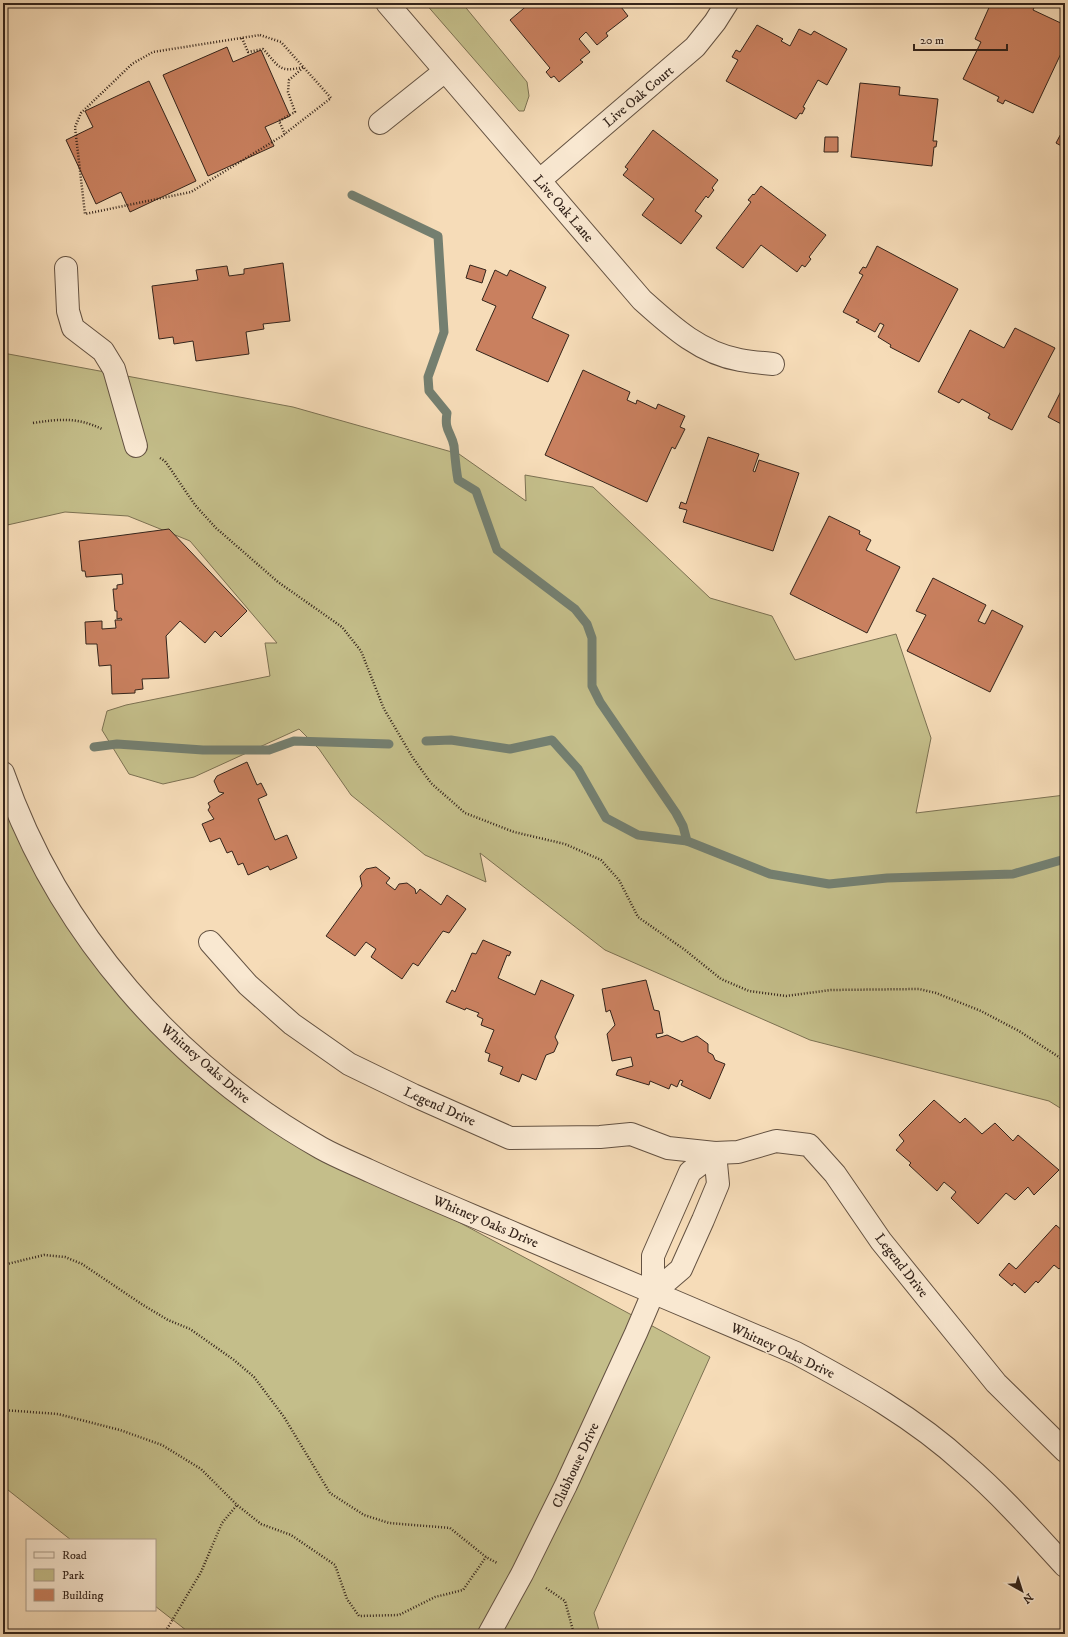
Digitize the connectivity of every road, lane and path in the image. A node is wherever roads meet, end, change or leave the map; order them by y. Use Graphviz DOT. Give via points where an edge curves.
graph roads {
  1 [pos="386,3"];
  2 [pos="727,3"];
  3 [pos="242,38"];
  4 [pos="304,68"];
  5 [pos="445,71"];
  6 [pos="380,123"];
  7 [pos="285,134"];
  8 [pos="540,180"];
  9 [pos="66,268"];
  10 [pos="773,364"];
  11 [pos="33,423"];
  12 [pos="136,446"];
  13 [pos="3,774"];
  14 [pos="210,942"];
  15 [pos="1065,1061"];
  16 [pos="715,1154"];
  17 [pos="674,1207"];
  18 [pos="703,1220"];
  19 [pos="3,1265"];
  20 [pos="653,1293"];
  21 [pos="3,1410"];
  22 [pos="1065,1451"];
  23 [pos="237,1505"];
  24 [pos="486,1557"];
  25 [pos="1065,1566"];
  26 [pos="522,1574"];
  27 [pos="164,1634"];
  28 [pos="489,1634"];
  29 [pos="574,1634"];
  1 -- 5 [label="street, Live Oak Lane"];
  2 -- 8 [label="street, Live Oak Court" via="695,47"];
  3 -- 4 [label="path" via="260,35 281,42"];
  3 -- 4 [label="path" via="248,52 263,49 279,67 288,71"];
  3 -- 7 [label="path" via="153,52 132,64 81,113 75,127 85,214 191,192"];
  4 -- 7 [label="path" via="289,80 288,92 294,112 280,121"];
  4 -- 7 [label="path" via="331,98"];
  5 -- 6 [label="street"];
  5 -- 8 [label="street, Live Oak Lane"];
  8 -- 10 [label="street, Live Oak Lane" via="642,300 674,330 707,350 739,360"];
  9 -- 12 [label="street" via="68,311 73,328 103,351 114,369"];
  11 -- 12 [label="path" via="57,419 86,421"];
  12 -- 15 [label="path" via="165,461 195,505 222,533 278,582 342,627 361,650 384,709 413,758 431,782 465,813 514,832 565,844 601,860 619,880 638,917 721,979 749,990 786,996 830,990 919,989 936,993 981,1011 1020,1031"];
  13 -- 20 [label="street, Whitney Oaks Drive" via="29,836 62,897 95,949 176,1041 227,1085 275,1120 323,1149"];
  14 -- 16 [label="street, Legend Drive" via="264,1000 292,1024 349,1064 510,1138 631,1134 668,1148"];
  16 -- 17 [label="street" via="690,1172"];
  16 -- 18 [label="street" via="718,1184"];
  16 -- 22 [label="street, Legend Drive" via="738,1152 776,1141 809,1145 835,1174 881,1241 996,1383"];
  17 -- 18 [label="street"];
  17 -- 20 [label="street" via="652,1256"];
  18 -- 20 [label="street" via="681,1269"];
  19 -- 24 [label="path" via="44,1255 65,1257 82,1264 143,1306 190,1329 254,1377 284,1417 330,1493 364,1515 389,1522 450,1528"];
  20 -- 25 [label="street, Whitney Oaks Drive" via="796,1353 855,1385 913,1422 965,1463 1021,1517"];
  20 -- 26 [label="street, Clubhouse Drive"];
  21 -- 23 [label="path" via="58,1414 120,1430 162,1445 201,1469"];
  23 -- 24 [label="path" via="261,1524 291,1535 335,1565 346,1600 360,1616 399,1615 435,1597 463,1590"];
  23 -- 27 [label="path" via="222,1523 201,1572"];
  24 -- 26 [label="path"];
  26 -- 28 [label="street, Clubhouse Drive"];
  26 -- 29 [label="path" via="566,1601"];
}
